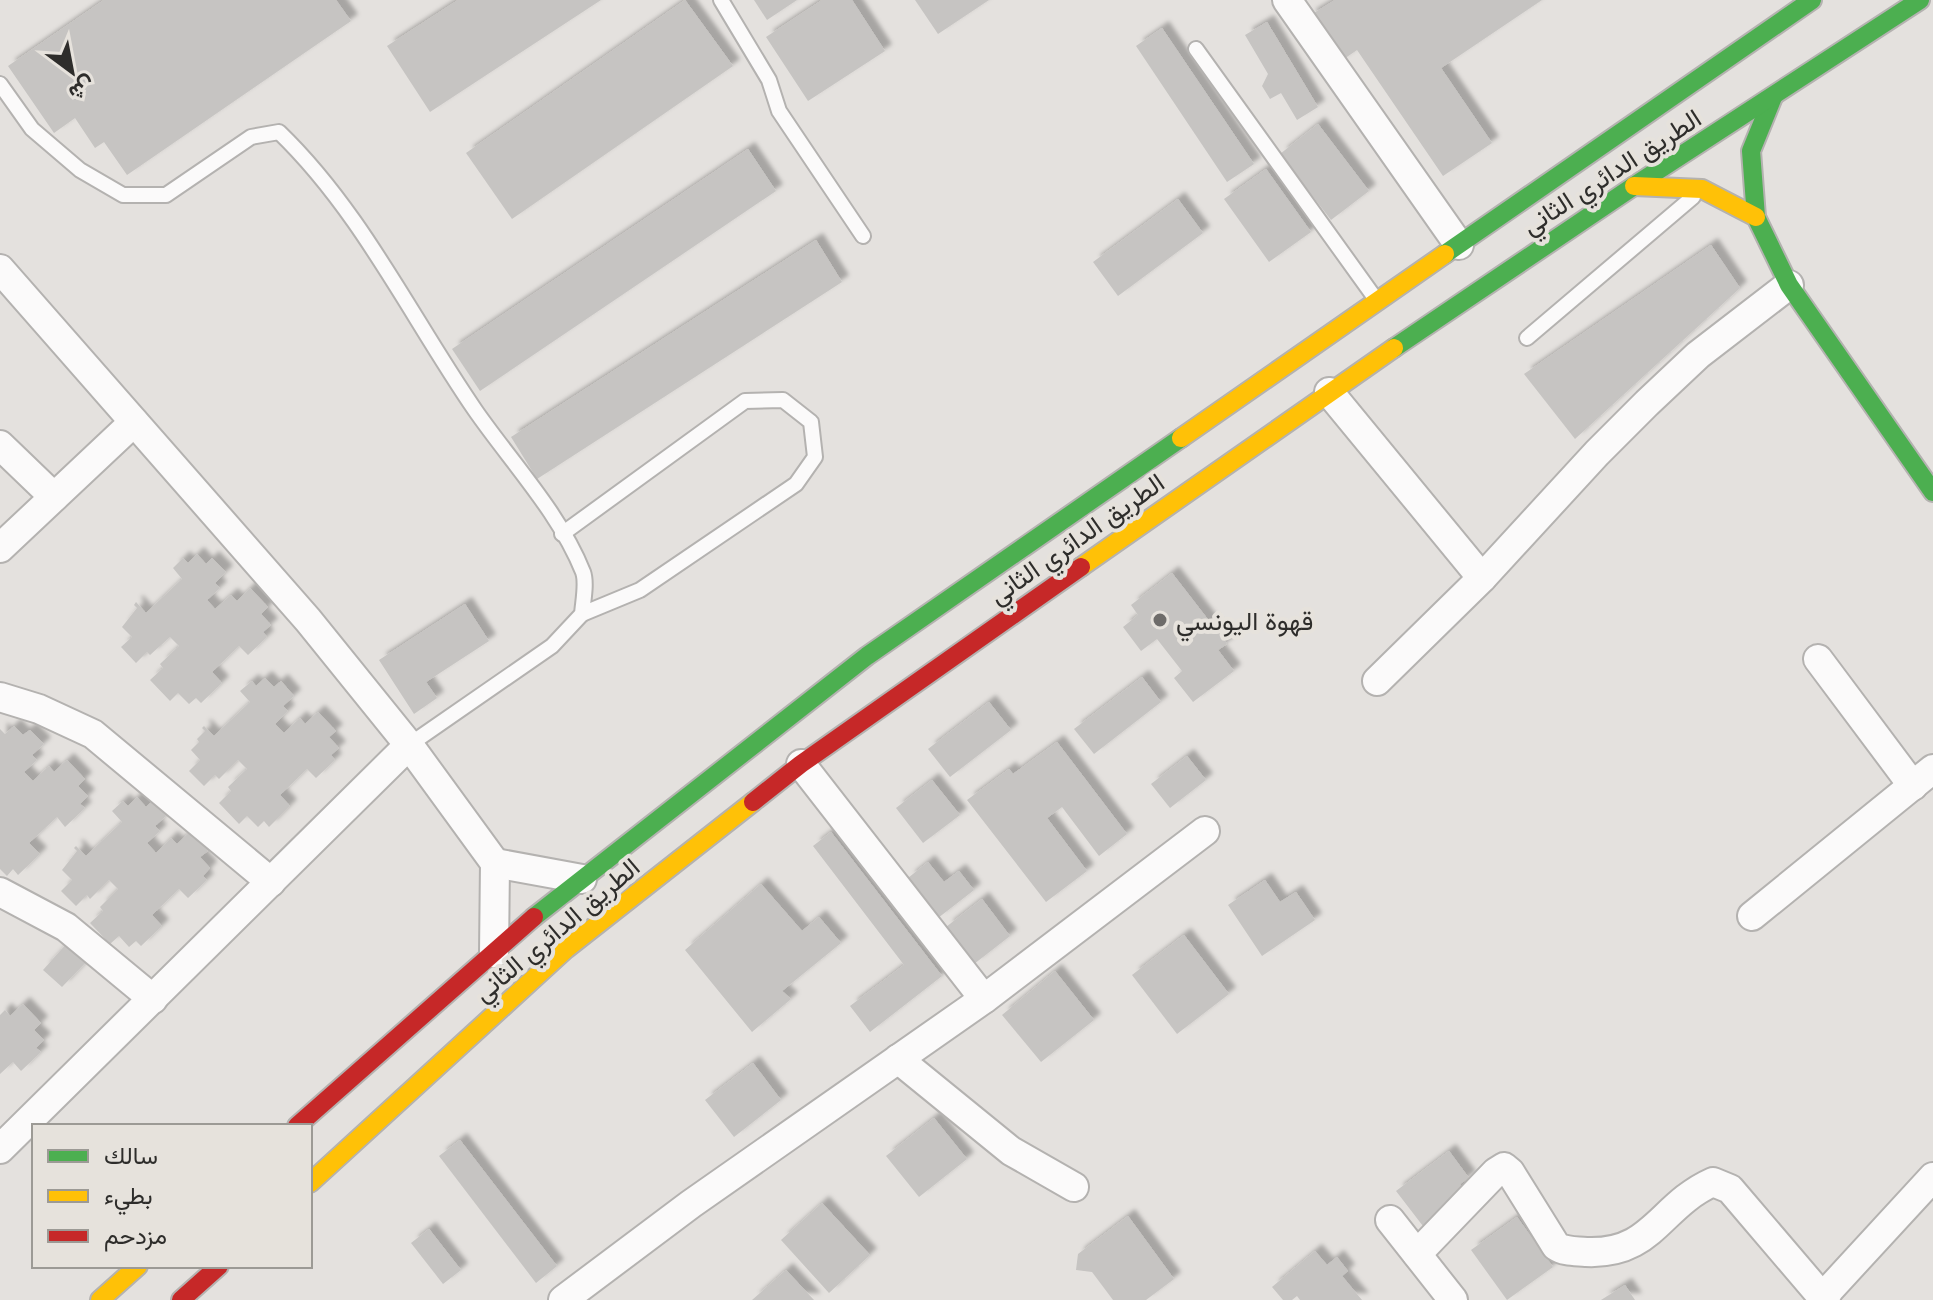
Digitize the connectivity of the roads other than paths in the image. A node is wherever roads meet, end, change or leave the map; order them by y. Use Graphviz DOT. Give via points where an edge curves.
graph roads {
  1 [pos="721,0"];
  2 [pos="1287,0"];
  3 [pos="1812,0"];
  4 [pos="1920,0"];
  5 [pos="1196,49"];
  6 [pos="0,84"];
  7 [pos="1773,97"];
  8 [pos="1634,186"];
  9 [pos="1702,189"];
  10 [pos="1756,217"];
  11 [pos="863,236"];
  12 [pos="1459,245"];
  13 [pos="0,269"];
  14 [pos="1789,285"];
  15 [pos="1377,302"];
  16 [pos="1527,338"];
  17 [pos="1329,392"];
  18 [pos="134,422"];
  19 [pos="0,445"];
  20 [pos="1933,492"];
  21 [pos="54,497"];
  22 [pos="562,534"];
  23 [pos="0,548"];
  24 [pos="1482,578"];
  25 [pos="582,614"];
  26 [pos="1818,659"];
  27 [pos="1377,681"];
  28 [pos="0,697"];
  29 [pos="409,745"];
  30 [pos="801,764"];
  31 [pos="1923,778"];
  32 [pos="1205,831"];
  33 [pos="495,863"];
  34 [pos="582,879"];
  35 [pos="271,882"];
  36 [pos="0,892"];
  37 [pos="1752,916"];
  38 [pos="494,953"];
  39 [pos="153,999"];
  40 [pos="984,999"];
  41 [pos="898,1059"];
  42 [pos="299,1124"];
  43 [pos="0,1149"];
  44 [pos="1933,1177"];
  45 [pos="312,1181"];
  46 [pos="1074,1187"];
  47 [pos="1390,1220"];
  48 [pos="1417,1254"];
  49 [pos="136,1268"];
  50 [pos="217,1268"];
  51 [pos="1823,1299"];
  52 [pos="100,1300"];
  53 [pos="181,1300"];
  54 [pos="563,1300"];
  55 [pos="1453,1300"];
  1 -- 11 [label="lane" via="769,80 779,111"];
  2 -- 12 [label="street"];
  3 -- 12 [label="main road, الطريق الدائري الثاني"];
  4 -- 7 [label="main road, الطريق الدائري الثاني"];
  5 -- 15 [label="lane"];
  6 -- 22 [label="lane" via="32,129 80,170 123,195 166,195 251,137 279,132 353,221"];
  7 -- 8 [label="main road, الطريق الدائري الثاني"];
  7 -- 10 [label="main road" via="1751,151"];
  8 -- 9 [label="main road"];
  8 -- 17 [label="main road, الطريق الدائري الثاني"];
  9 -- 10 [label="main road"];
  9 -- 16 [label="lane"];
  10 -- 14 [label="main road"];
  12 -- 15 [label="main road, الطريق الدائري الثاني"];
  13 -- 18 [label="street"];
  14 -- 20 [label="main road"];
  14 -- 24 [label="street" via="1698,355 1647,403"];
  15 -- 34 [label="main road, الطريق الدائري الثاني" via="867,656"];
  17 -- 24 [label="street"];
  17 -- 30 [label="main road, الطريق الدائري الثاني"];
  18 -- 21 [label="street"];
  18 -- 29 [label="street" via="308,620"];
  19 -- 21 [label="street"];
  21 -- 23 [label="street"];
  22 -- 25 [label="lane" via="584,575"];
  22 -- 25 [label="lane" via="745,401 783,400 811,422 815,457 796,484 640,590"];
  24 -- 27 [label="street"];
  25 -- 29 [label="lane" via="552,646"];
  26 -- 31 [label="street"];
  28 -- 35 [label="street" via="93,734"];
  29 -- 33 [label="street"];
  29 -- 35 [label="street"];
  30 -- 40 [label="street"];
  30 -- 45 [label="main road, الطريق الدائري الثاني" via="566,949"];
  31 -- 37 [label="street"];
  32 -- 40 [label="street"];
  33 -- 34 [label="street"];
  33 -- 38 [label="street"];
  34 -- 38 [label="main road, الطريق الدائري الثاني"];
  35 -- 39 [label="street"];
  36 -- 39 [label="street" via="66,927"];
  38 -- 42 [label="main road, الطريق الدائري الثاني"];
  39 -- 43 [label="street"];
  40 -- 41 [label="street"];
  41 -- 46 [label="street" via="1011,1151"];
  41 -- 54 [label="street"];
  44 -- 51 [label="street"];
  47 -- 48 [label="street"];
  48 -- 51 [label="street" via="1504,1167 1563,1251 1609,1253 1634,1244 1685,1198 1713,1182 1730,1189"];
  48 -- 55 [label="street"];
  49 -- 52 [label="main road"];
  50 -- 53 [label="main road"];
}
